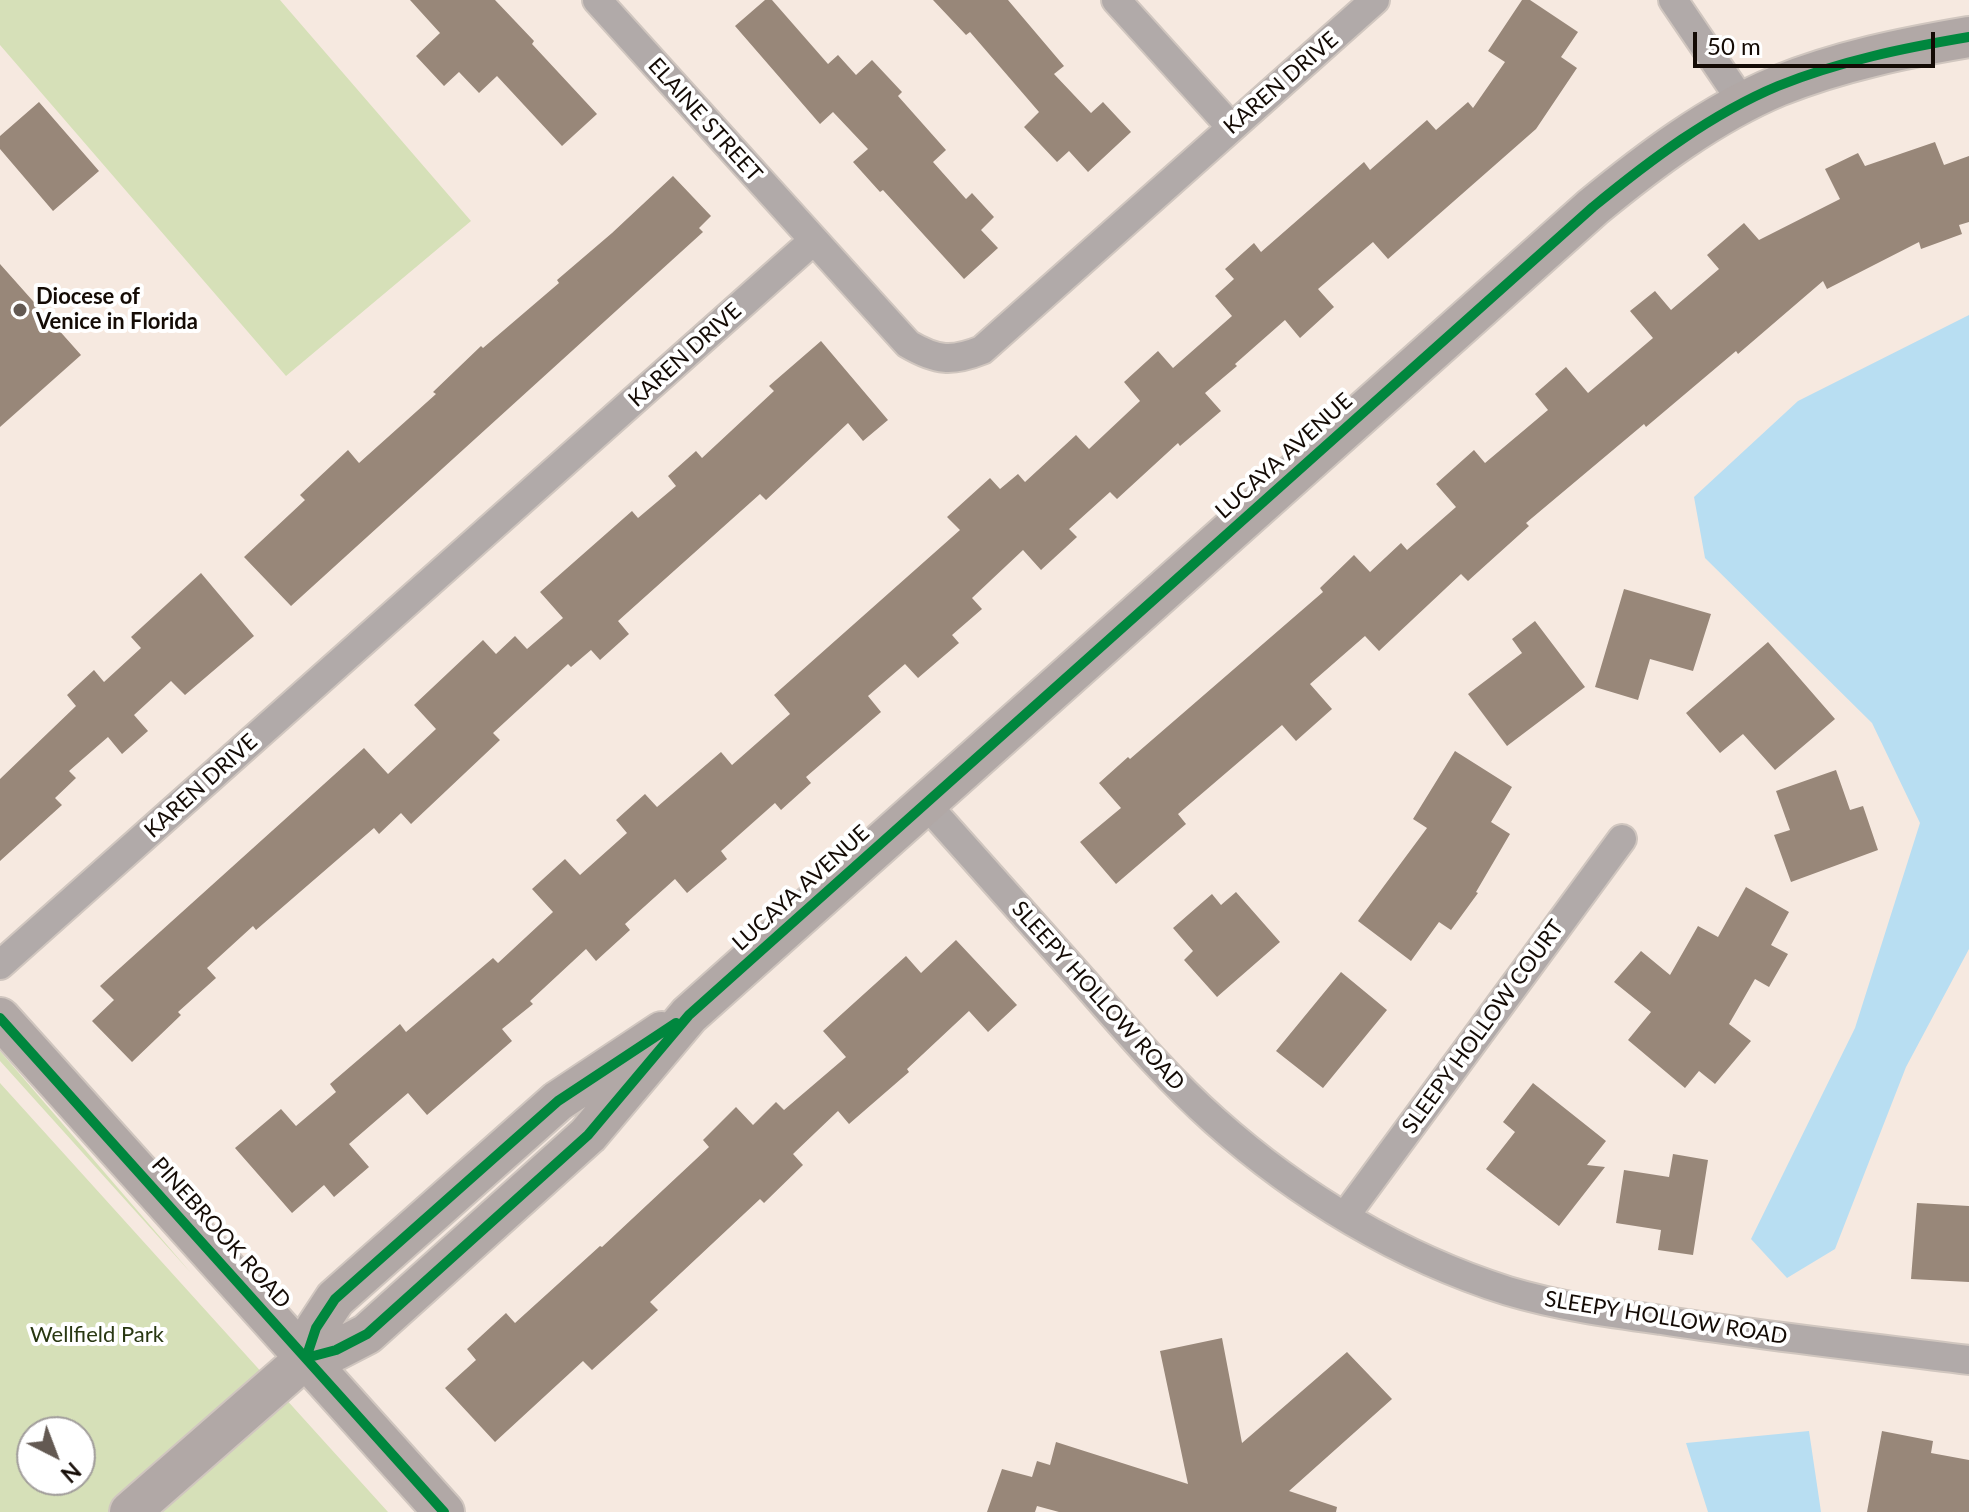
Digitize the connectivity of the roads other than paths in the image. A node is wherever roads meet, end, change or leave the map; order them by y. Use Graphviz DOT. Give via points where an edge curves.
graph roads {
  1 [pos="597,0"];
  2 [pos="1116,0"];
  3 [pos="1375,0"];
  4 [pos="1673,0"];
  5 [pos="1969,37"];
  6 [pos="1743,103"];
  7 [pos="1231,127"];
  8 [pos="814,240"];
  9 [pos="926,804"];
  10 [pos="1622,839"];
  11 [pos="0,965"];
  12 [pos="0,1018"];
  13 [pos="1345,1216"];
  14 [pos="306,1358"];
  15 [pos="1969,1360"];
  16 [pos="130,1512"];
  17 [pos="444,1512"];
  1 -- 8 [label="street, ELAINE STREET"];
  2 -- 7 [label="street"];
  3 -- 7 [label="street, KAREN DRIVE"];
  4 -- 6 [label="street"];
  5 -- 6 [label="street, LUCAYA AVENUE" via="1829,68"];
  6 -- 9 [label="street, LUCAYA AVENUE" via="1682,140 1593,207"];
  7 -- 8 [label="street, KAREN DRIVE" via="982,350 963,358 941,359 908,344"];
  8 -- 11 [label="street, KAREN DRIVE"];
  9 -- 13 [label="street, SLEEPY HOLLOW ROAD" via="1166,1074 1291,1182"];
  9 -- 14 [label="street, LUCAYA AVENUE" via="689,1015 558,1101 358,1278 335,1299 316,1328"];
  10 -- 13 [label="street, SLEEPY HOLLOW COURT"];
  12 -- 14 [label="street, PINEBROOK ROAD"];
  13 -- 15 [label="street, SLEEPY HOLLOW ROAD" via="1450,1270 1574,1307"];
  14 -- 16 [label="street, LUCAYA AVENUE"];
  14 -- 17 [label="street, PINEBROOK ROAD"];
}
